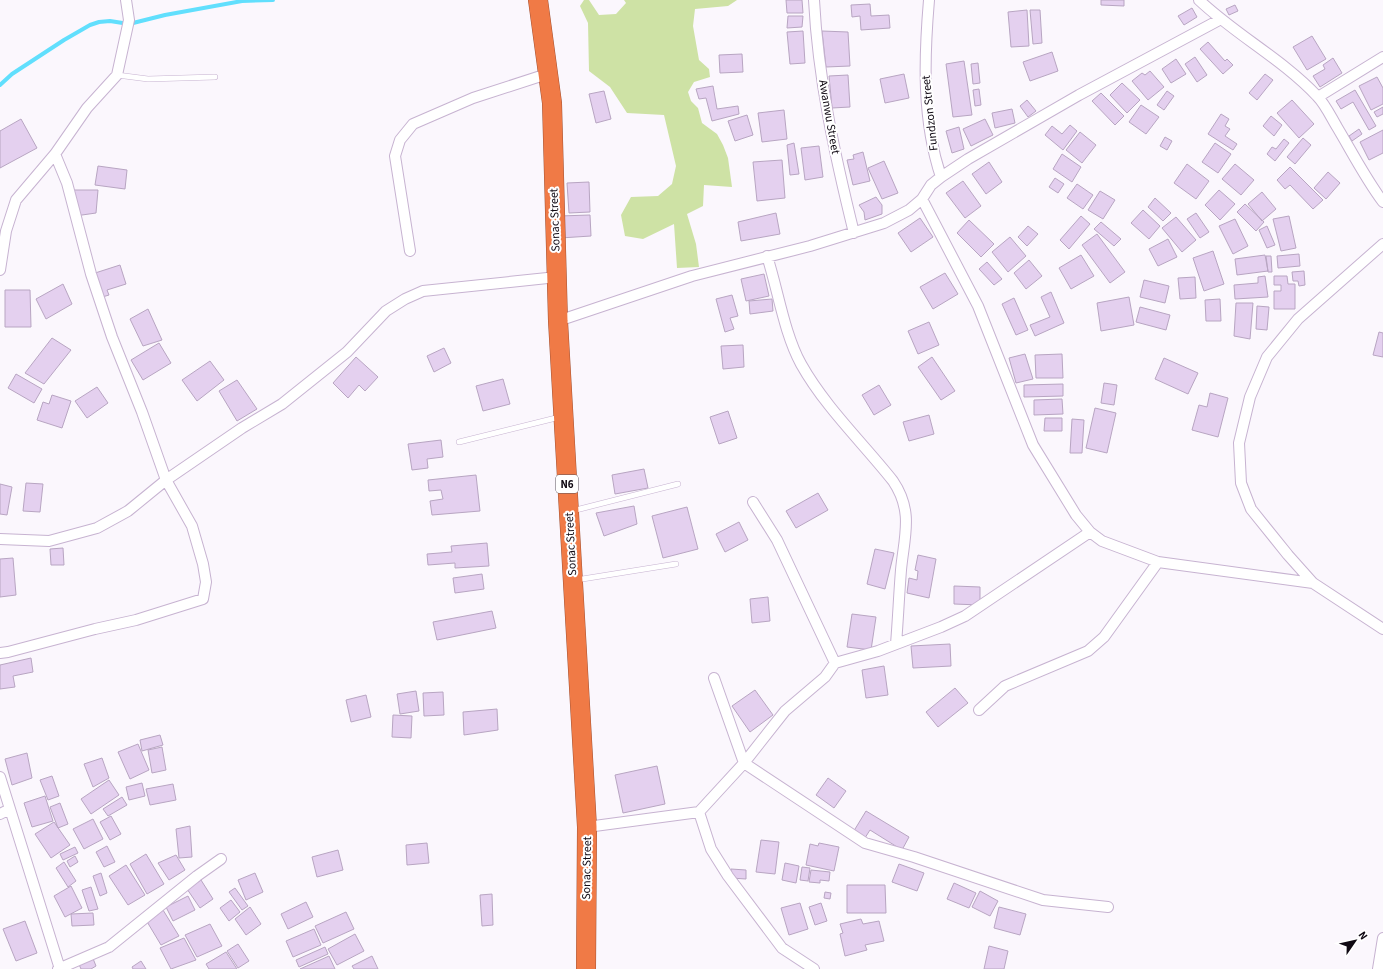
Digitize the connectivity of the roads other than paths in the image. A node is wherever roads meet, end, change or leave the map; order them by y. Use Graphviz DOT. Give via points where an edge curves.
graph roads {
  1 [pos="538,0"];
  2 [pos="814,0"];
  3 [pos="929,0"];
  4 [pos="1199,0"];
  5 [pos="127,1"];
  6 [pos="1221,19"];
  7 [pos="1383,57"];
  8 [pos="547,74"];
  9 [pos="117,75"];
  10 [pos="215,77"];
  11 [pos="1318,97"];
  12 [pos="55,154"];
  13 [pos="941,176"];
  14 [pos="922,199"];
  15 [pos="1383,202"];
  16 [pos="854,233"];
  17 [pos="1383,244"];
  18 [pos="410,251"];
  19 [pos="767,256"];
  20 [pos="0,270"];
  21 [pos="557,278"];
  22 [pos="558,321"];
  23 [pos="563,417"];
  24 [pos="459,442"];
  25 [pos="166,480"];
  26 [pos="678,484"];
  27 [pos="753,502"];
  28 [pos="569,511"];
  29 [pos="1090,532"];
  30 [pos="0,539"];
  31 [pos="1158,562"];
  32 [pos="676,564"];
  33 [pos="573,580"];
  34 [pos="1313,583"];
  35 [pos="1383,629"];
  36 [pos="896,644"];
  37 [pos="0,653"];
  38 [pos="835,663"];
  39 [pos="714,678"];
  40 [pos="980,710"];
  41 [pos="744,764"];
  42 [pos="0,778"];
  43 [pos="10,809"];
  44 [pos="699,812"];
  45 [pos="0,814"];
  46 [pos="587,827"];
  47 [pos="221,859"];
  48 [pos="1108,907"];
  49 [pos="1383,938"];
  50 [pos="59,969"];
  51 [pos="586,969"];
  52 [pos="814,969"];
  53 [pos="1378,969"];
  1 -- 8 [label="highway, Sonac Street / N6"];
  2 -- 16 [label="street, Awanwu Street" via="829,128"];
  3 -- 13 [label="street, Fundzon Street" via="925,83 933,146"];
  4 -- 6 [label="street"];
  5 -- 9 [label="street" via="129,20"];
  6 -- 11 [label="street" via="1277,61"];
  6 -- 13 [label="street" via="1072,98"];
  7 -- 11 [label="street"];
  8 -- 18 [label="street" via="473,98 413,124 400,140 395,156"];
  8 -- 21 [label="highway, Sonac Street / N6" via="552,103"];
  9 -- 10 [label="lane" via="148,78"];
  9 -- 12 [label="street" via="87,108"];
  11 -- 15 [label="street" via="1370,185"];
  12 -- 20 [label="street" via="16,200 6,231"];
  12 -- 25 [label="street" via="67,183 105,316"];
  13 -- 14 [label="street"];
  14 -- 16 [label="street" via="909,210 884,224"];
  14 -- 29 [label="street" via="978,306 1033,445 1076,515"];
  16 -- 19 [label="street"];
  17 -- 34 [label="street" via="1298,319 1267,357 1250,397 1239,443 1241,483 1251,509"];
  19 -- 22 [label="street" via="692,276"];
  19 -- 36 [label="street" via="790,336 801,363 822,394 893,481 904,502 907,534"];
  21 -- 22 [label="highway, Sonac Street / N6"];
  21 -- 25 [label="street" via="423,291 405,299 386,312 347,352 282,404"];
  22 -- 23 [label="highway, Sonac Street / N6"];
  23 -- 24 [label="lane"];
  23 -- 28 [label="highway, Sonac Street / N6"];
  25 -- 30 [label="street" via="128,511 97,528 49,541"];
  25 -- 37 [label="street" via="192,526 206,582 203,600 136,620"];
  26 -- 28 [label="lane"];
  27 -- 38 [label="street" via="777,540"];
  28 -- 33 [label="highway, Sonac Street / N6"];
  29 -- 31 [label="street" via="1102,541"];
  29 -- 36 [label="street" via="965,616"];
  31 -- 34 [label="street"];
  31 -- 40 [label="street" via="1104,637 1088,651 1005,686"];
  32 -- 33 [label="lane"];
  33 -- 46 [label="highway, Sonac Street / N6"];
  34 -- 35 [label="street"];
  36 -- 38 [label="street"];
  38 -- 41 [label="street" via="825,677 785,711"];
  39 -- 41 [label="street"];
  41 -- 44 [label="street"];
  41 -- 48 [label="street" via="865,843 1043,900"];
  42 -- 43 [label="street"];
  43 -- 45 [label="street"];
  43 -- 50 [label="street"];
  44 -- 46 [label="street"];
  44 -- 52 [label="street" via="711,850 728,876 782,948"];
  46 -- 51 [label="highway, Sonac Street / N6"];
  47 -- 50 [label="street" via="109,947"];
  49 -- 53 [label="street"];
}
